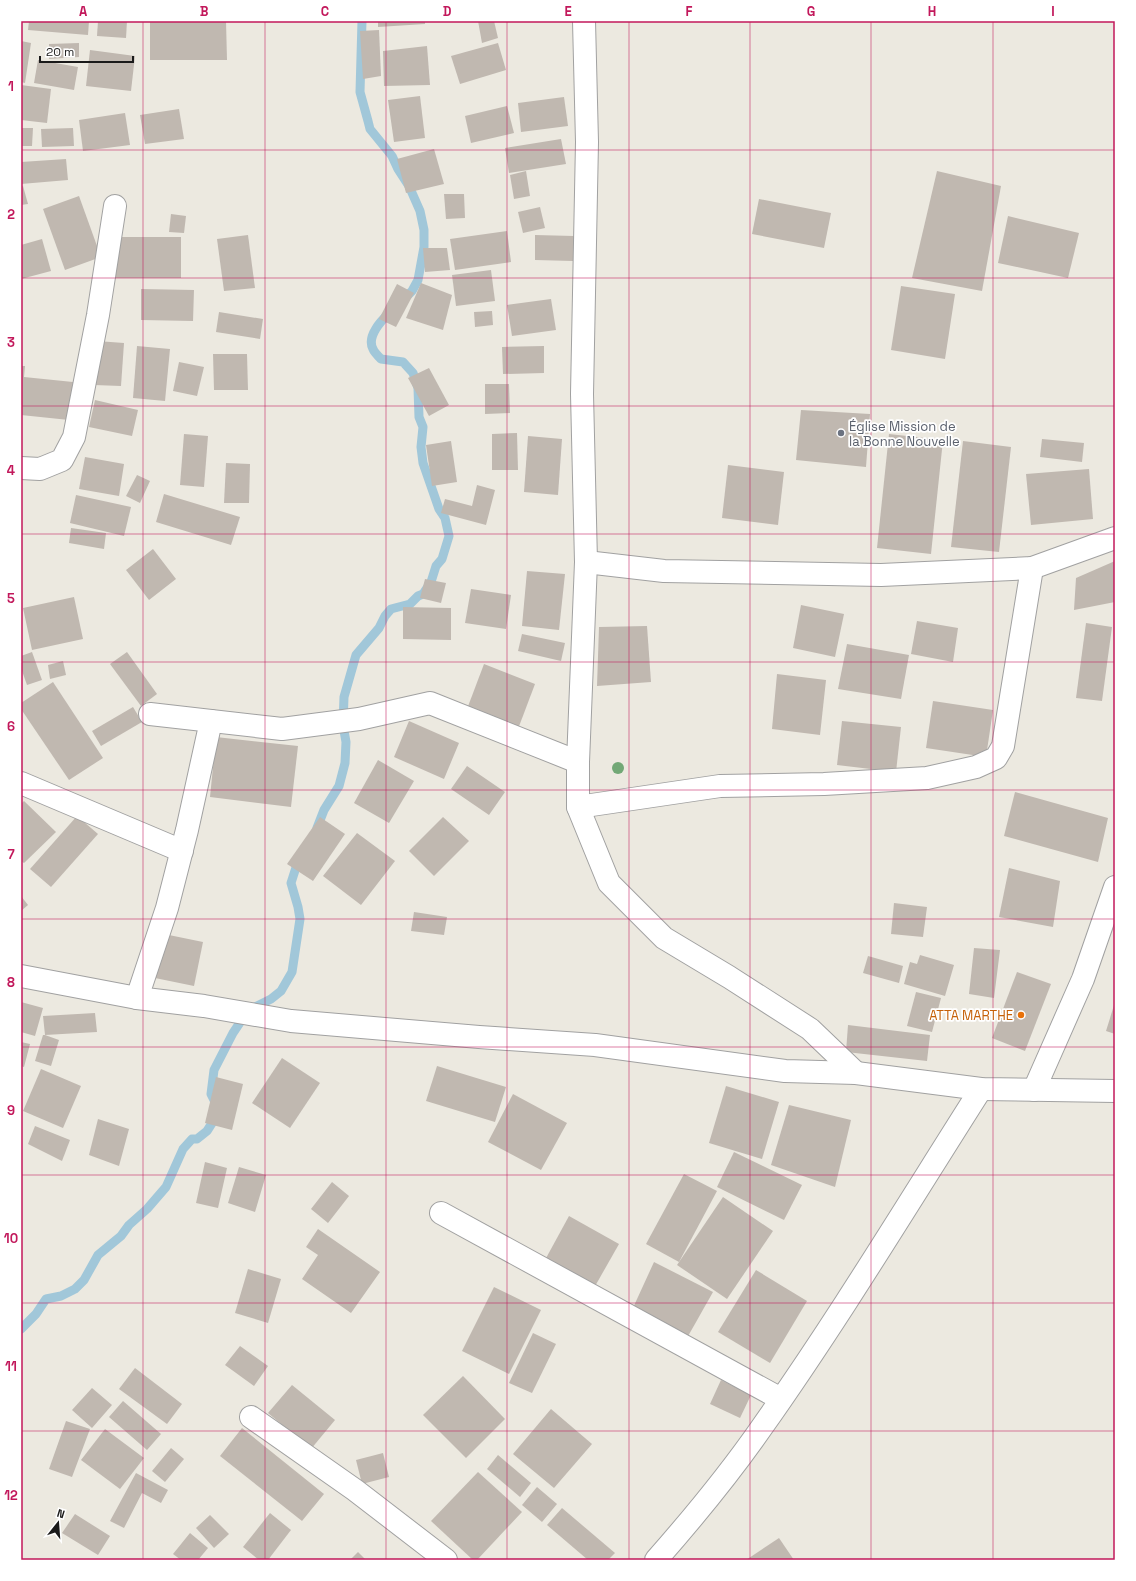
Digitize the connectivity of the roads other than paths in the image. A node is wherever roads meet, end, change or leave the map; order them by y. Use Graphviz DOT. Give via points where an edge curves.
graph roads {
  1 [pos="584,21"];
  2 [pos="115,206"];
  3 [pos="21,468"];
  4 [pos="1115,538"];
  5 [pos="586,562"];
  6 [pos="1032,568"];
  7 [pos="150,714"];
  8 [pos="211,721"];
  9 [pos="578,762"];
  10 [pos="21,783"];
  11 [pos="578,807"];
  12 [pos="182,851"];
  13 [pos="1115,887"];
  14 [pos="21,976"];
  15 [pos="137,998"];
  16 [pos="856,1073"];
  17 [pos="981,1088"];
  18 [pos="1034,1090"];
  19 [pos="1115,1091"];
  20 [pos="441,1213"];
  21 [pos="781,1399"];
  22 [pos="251,1417"];
  23 [pos="446,1560"];
  24 [pos="656,1560"];
  1 -- 5 [label="street" via="587,142 582,394"];
  2 -- 3 [label="street" via="98,315 74,437 62,460 40,468"];
  4 -- 6 [label="street"];
  5 -- 6 [label="street" via="664,571 873,575"];
  5 -- 9 [label="street"];
  6 -- 11 [label="street" via="1003,746 996,758 976,767 927,778 824,784 720,786"];
  7 -- 8 [label="street"];
  8 -- 9 [label="street" via="282,729 359,719 430,703"];
  8 -- 12 [label="street"];
  9 -- 11 [label="street"];
  10 -- 12 [label="street"];
  11 -- 16 [label="street" via="609,883 664,938 810,1029"];
  12 -- 15 [label="street" via="167,908"];
  13 -- 18 [label="street" via="1083,979"];
  14 -- 15 [label="street"];
  15 -- 16 [label="street" via="204,1006 290,1021 595,1045 785,1071"];
  16 -- 17 [label="street"];
  17 -- 18 [label="street"];
  17 -- 21 [label="street"];
  18 -- 19 [label="street"];
  20 -- 21 [label="street"];
  21 -- 24 [label="street" via="762,1428 687,1525"];
  22 -- 23 [label="street" via="355,1490"];
}
